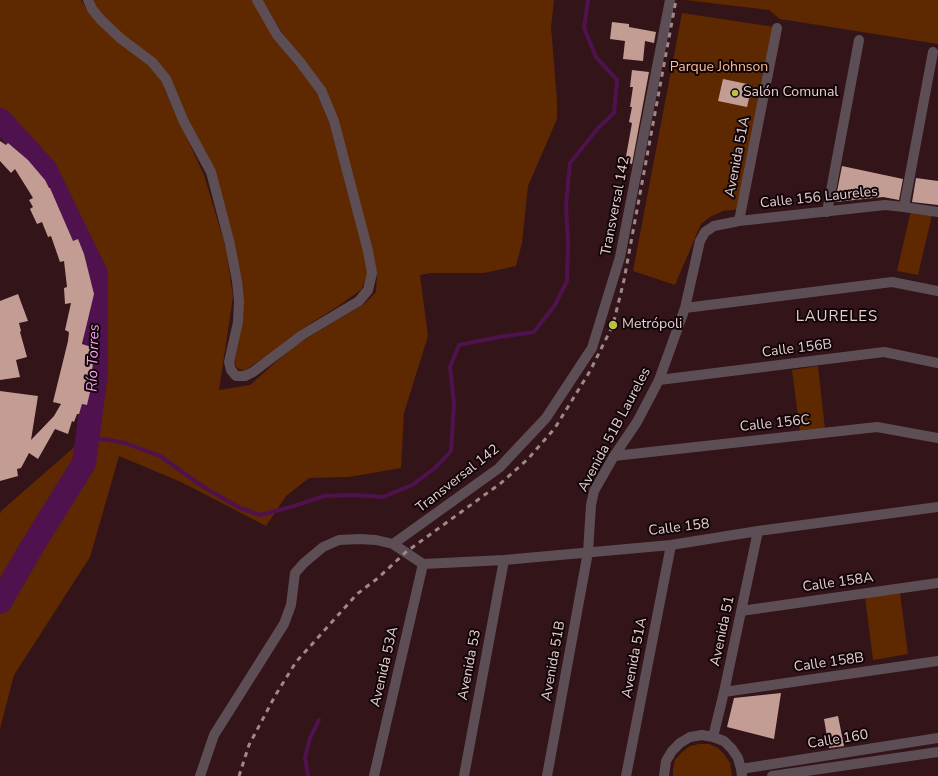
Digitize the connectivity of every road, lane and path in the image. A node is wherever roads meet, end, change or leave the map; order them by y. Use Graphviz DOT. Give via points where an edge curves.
graph roads {
  1 [pos="88,0"];
  2 [pos="257,0"];
  3 [pos="670,0"];
  4 [pos="777,28"];
  5 [pos="858,40"];
  6 [pos="933,52"];
  7 [pos="904,206"];
  8 [pos="827,212"];
  9 [pos="938,212"];
  10 [pos="739,221"];
  11 [pos="705,232"];
  12 [pos="938,291"];
  13 [pos="685,308"];
  14 [pos="938,362"];
  15 [pos="659,380"];
  16 [pos="938,438"];
  17 [pos="614,456"];
  18 [pos="938,507"];
  19 [pos="758,531"];
  20 [pos="393,544"];
  21 [pos="671,545"];
  22 [pos="588,552"];
  23 [pos="504,560"];
  24 [pos="423,564"];
  25 [pos="938,584"];
  26 [pos="742,611"];
  27 [pos="938,661"];
  28 [pos="724,692"];
  29 [pos="713,737"];
  30 [pos="938,738"];
  31 [pos="938,752"];
  32 [pos="742,772"];
  33 [pos="791,775"];
  34 [pos="200,776"];
  35 [pos="374,776"];
  36 [pos="464,776"];
  37 [pos="547,776"];
  38 [pos="626,776"];
  39 [pos="664,776"];
  40 [pos="772,776"];
  1 -- 2 [label="street" via="101,20 152,62 166,79 184,122 211,172 230,244 239,301 238,322 229,362 236,376 245,376 302,335 359,301 368,290 372,273 334,121 321,90 277,35"];
  3 -- 20 [label="street, Transversal 142" via="620,257 592,348 546,418 500,468"];
  4 -- 10 [label="street, Avenida 51A"];
  5 -- 8 [label="street"];
  6 -- 7 [label="street"];
  7 -- 8 [label="street, Calle 156 Laureles" via="885,205"];
  7 -- 9 [label="street, Calle 156 Laureles"];
  8 -- 10 [label="street, Calle 156 Laureles"];
  10 -- 11 [label="street, Calle 156 Laureles" via="714,226"];
  11 -- 13 [label="street, Avenida 51B Laureles" via="700,241"];
  12 -- 13 [label="street" via="892,282"];
  13 -- 15 [label="street, Avenida 51B Laureles"];
  14 -- 15 [label="street, Calle 156B" via="884,352"];
  15 -- 17 [label="street, Avenida 51B Laureles" via="638,422"];
  16 -- 17 [label="street, Calle 156C" via="877,427"];
  17 -- 22 [label="street, Avenida 51B Laureles" via="594,492"];
  18 -- 19 [label="street, Calle 158"];
  19 -- 21 [label="street, Calle 158"];
  19 -- 26 [label="street, Avenida 51"];
  20 -- 24 [label="street"];
  20 -- 34 [label="street" via="359,539 339,540 323,547 295,574 291,605 284,624 214,735"];
  21 -- 22 [label="street, Calle 158"];
  21 -- 38 [label="street, Avenida 51A"];
  22 -- 23 [label="street, Calle 158"];
  22 -- 37 [label="street, Avenida 51B"];
  23 -- 24 [label="street, Calle 158"];
  23 -- 36 [label="street, Avenida 53"];
  24 -- 35 [label="street, Avenida 53A"];
  25 -- 26 [label="street, Calle 158A"];
  26 -- 28 [label="street, Avenida 51"];
  27 -- 28 [label="street, Calle 158B"];
  28 -- 29 [label="street, Avenida 51"];
  29 -- 32 [label="street" via="724,741 732,749"];
  29 -- 39 [label="street" via="690,737 680,743 666,761"];
  30 -- 32 [label="street, Calle 160"];
  31 -- 33 [label="street, Calle 160"];
  33 -- 40 [label="street, Calle 160"];
}
